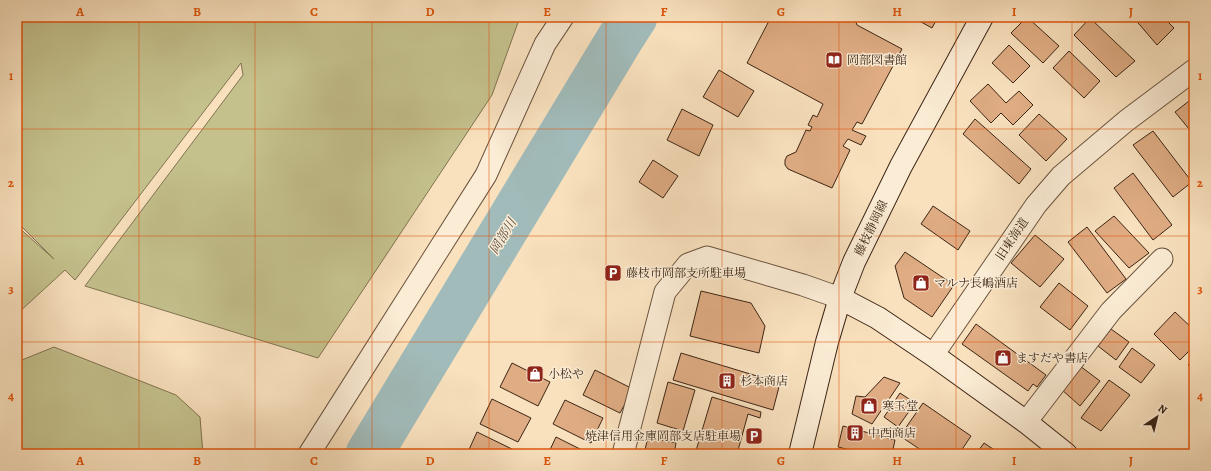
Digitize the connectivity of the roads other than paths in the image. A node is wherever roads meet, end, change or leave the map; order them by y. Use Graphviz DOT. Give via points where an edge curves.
graph roads {
  1 [pos="563,17"];
  2 [pos="982,17"];
  3 [pos="1194,70"];
  4 [pos="1162,259"];
  5 [pos="840,298"];
  6 [pos="933,356"];
  7 [pos="1026,422"];
  8 [pos="309,454"];
  9 [pos="623,454"];
  10 [pos="800,454"];
  11 [pos="1066,454"];
  1 -- 8 [label="street" via="545,44 486,175"];
  2 -- 5 [label="main road, 藤枝静岡線" via="901,166 854,262"];
  3 -- 6 [label="street, 旧東海道" via="1126,121 1061,176 1036,205"];
  4 -- 7 [label="street" via="1111,311"];
  5 -- 6 [label="main road" via="878,318"];
  5 -- 9 [label="street" via="707,257 688,264 665,292"];
  5 -- 10 [label="main road, 藤枝静岡線"];
  6 -- 7 [label="main road"];
  7 -- 11 [label="main road"];
}
